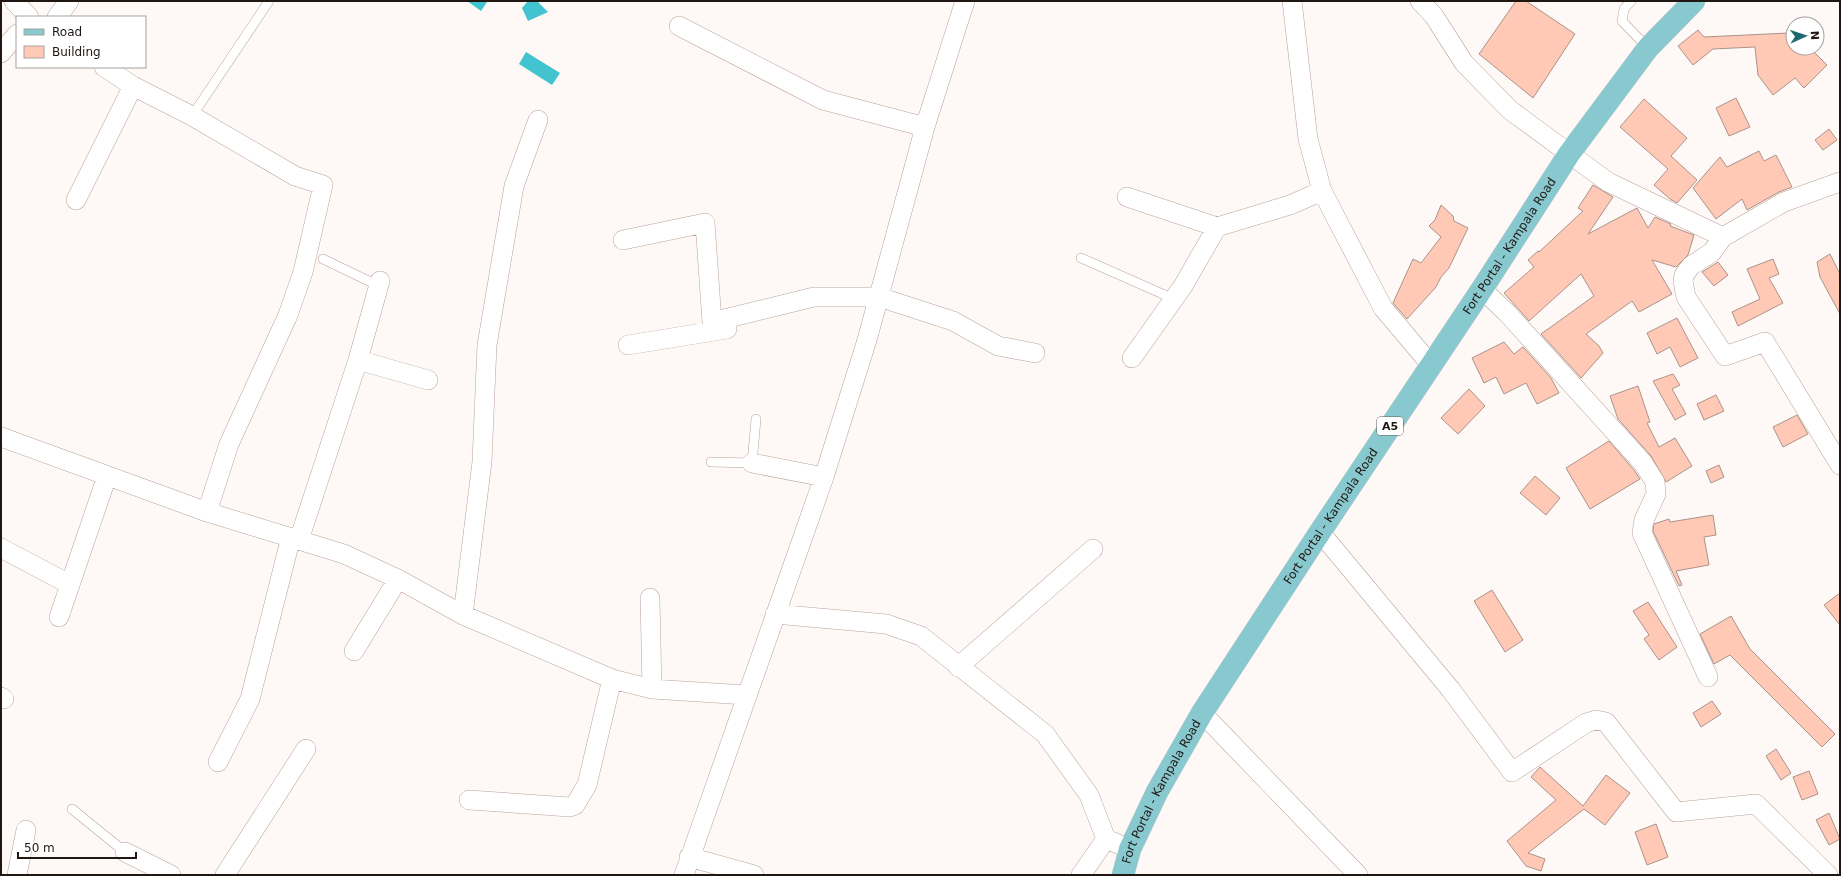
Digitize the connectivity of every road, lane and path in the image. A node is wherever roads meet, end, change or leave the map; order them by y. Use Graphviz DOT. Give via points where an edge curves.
graph roads {
  1 [pos="14,1"];
  2 [pos="69,1"];
  3 [pos="269,1"];
  4 [pos="965,1"];
  5 [pos="1292,1"];
  6 [pos="1420,1"];
  7 [pos="1631,1"];
  8 [pos="1694,1"];
  9 [pos="28,16"];
  10 [pos="58,16"];
  11 [pos="678,26"];
  12 [pos="16,35"];
  13 [pos="1648,48"];
  14 [pos="1,54"];
  15 [pos="105,68"];
  16 [pos="132,86"];
  17 [pos="192,116"];
  18 [pos="538,120"];
  19 [pos="925,127"];
  20 [pos="1569,154"];
  21 [pos="1840,182"];
  22 [pos="1322,191"];
  23 [pos="1127,197"];
  24 [pos="76,200"];
  25 [pos="1216,227"];
  26 [pos="1723,237"];
  27 [pos="623,240"];
  28 [pos="1081,258"];
  29 [pos="322,259"];
  30 [pos="380,283"];
  31 [pos="1482,288"];
  32 [pos="879,297"];
  33 [pos="1174,299"];
  34 [pos="726,318"];
  35 [pos="628,345"];
  36 [pos="1035,353"];
  37 [pos="1132,358"];
  38 [pos="358,360"];
  39 [pos="1431,365"];
  40 [pos="428,380"];
  41 [pos="756,419"];
  42 [pos="1,437"];
  43 [pos="711,462"];
  44 [pos="752,463"];
  45 [pos="1840,465"];
  46 [pos="108,476"];
  47 [pos="824,477"];
  48 [pos="207,512"];
  49 [pos="1320,532"];
  50 [pos="295,539"];
  51 [pos="1,548"];
  52 [pos="1094,549"];
  53 [pos="398,579"];
  54 [pos="69,584"];
  55 [pos="650,598"];
  56 [pos="775,614"];
  57 [pos="463,615"];
  58 [pos="59,617"];
  59 [pos="354,651"];
  60 [pos="958,667"];
  61 [pos="1708,677"];
  62 [pos="612,679"];
  63 [pos="652,689"];
  64 [pos="746,695"];
  65 [pos="1202,713"];
  66 [pos="306,749"];
  67 [pos="218,762"];
  68 [pos="469,800"];
  69 [pos="72,809"];
  70 [pos="26,830"];
  71 [pos="1106,839"];
  72 [pos="1130,849"];
  73 [pos="125,852"];
  74 [pos="689,857"];
  75 [pos="16,875"];
  76 [pos="171,875"];
  77 [pos="225,875"];
  78 [pos="684,875"];
  79 [pos="754,875"];
  80 [pos="1081,875"];
  81 [pos="1124,875"];
  82 [pos="1358,875"];
  83 [pos="1828,875"];
  1 -- 9 [label="street"];
  2 -- 10 [label="street"];
  3 -- 17 [label="lane"];
  4 -- 19 [label="street"];
  5 -- 22 [label="street" via="1308,139"];
  6 -- 20 [label="street" via="1434,16 1464,63 1510,110"];
  7 -- 13 [label="lane" via="1624,9 1622,21"];
  8 -- 13 [label="main road, Fort Portal - Kampala Road / A5"];
  11 -- 19 [label="street" via="823,100"];
  12 -- 14 [label="street"];
  13 -- 20 [label="main road, Fort Portal - Kampala Road / A5"];
  15 -- 16 [label="street"];
  16 -- 17 [label="street"];
  16 -- 24 [label="street"];
  17 -- 48 [label="street" via="295,176 323,185 303,272 288,315 230,444"];
  18 -- 57 [label="street" via="514,186 487,345 482,462"];
  19 -- 32 [label="street"];
  20 -- 26 [label="street" via="1608,182"];
  20 -- 31 [label="main road, Fort Portal - Kampala Road / A5"];
  21 -- 26 [label="street" via="1784,202"];
  22 -- 25 [label="street" via="1290,205"];
  22 -- 39 [label="street" via="1383,308"];
  23 -- 25 [label="street"];
  25 -- 33 [label="street"];
  26 -- 45 [label="street" via="1712,252 1691,266 1684,275 1686,296 1725,356 1765,342"];
  27 -- 34 [label="street" via="705,223 712,322"];
  28 -- 33 [label="lane"];
  29 -- 30 [label="lane"];
  30 -- 38 [label="street"];
  31 -- 39 [label="main road, Fort Portal - Kampala Road / A5"];
  31 -- 61 [label="street" via="1643,463 1655,482 1656,494 1644,520 1642,533"];
  32 -- 34 [label="street" via="814,297"];
  32 -- 36 [label="street" via="953,321 998,346"];
  32 -- 47 [label="street"];
  33 -- 37 [label="street"];
  34 -- 35 [label="street" via="727,329"];
  38 -- 40 [label="street"];
  38 -- 50 [label="street"];
  39 -- 49 [label="main road, Fort Portal - Kampala Road / A5"];
  41 -- 44 [label="lane"];
  42 -- 46 [label="street"];
  43 -- 44 [label="lane"];
  44 -- 47 [label="street"];
  46 -- 48 [label="street"];
  46 -- 54 [label="street"];
  47 -- 56 [label="street"];
  48 -- 50 [label="street"];
  49 -- 65 [label="main road, Fort Portal - Kampala Road / A5"];
  49 -- 83 [label="street" via="1451,690 1512,772 1586,723 1596,720 1606,722 1676,812 1756,804"];
  50 -- 53 [label="street" via="344,554"];
  50 -- 67 [label="street" via="250,699"];
  51 -- 54 [label="street"];
  52 -- 60 [label="street"];
  53 -- 57 [label="street"];
  53 -- 59 [label="street"];
  54 -- 58 [label="street"];
  55 -- 63 [label="street"];
  56 -- 60 [label="street" via="886,624 921,636"];
  56 -- 64 [label="street"];
  57 -- 62 [label="street"];
  60 -- 71 [label="street" via="1045,734 1089,795"];
  62 -- 63 [label="street"];
  62 -- 68 [label="street" via="587,785 574,805 570,807"];
  63 -- 64 [label="street"];
  64 -- 74 [label="street"];
  65 -- 72 [label="main road, Fort Portal - Kampala Road / A5" via="1157,792"];
  65 -- 82 [label="street"];
  66 -- 77 [label="street"];
  69 -- 73 [label="lane"];
  70 -- 75 [label="street"];
  71 -- 72 [label="street"];
  71 -- 80 [label="street"];
  72 -- 81 [label="main road, Fort Portal - Kampala Road / A5"];
  73 -- 76 [label="street"];
  74 -- 78 [label="street"];
  74 -- 79 [label="street"];
}
